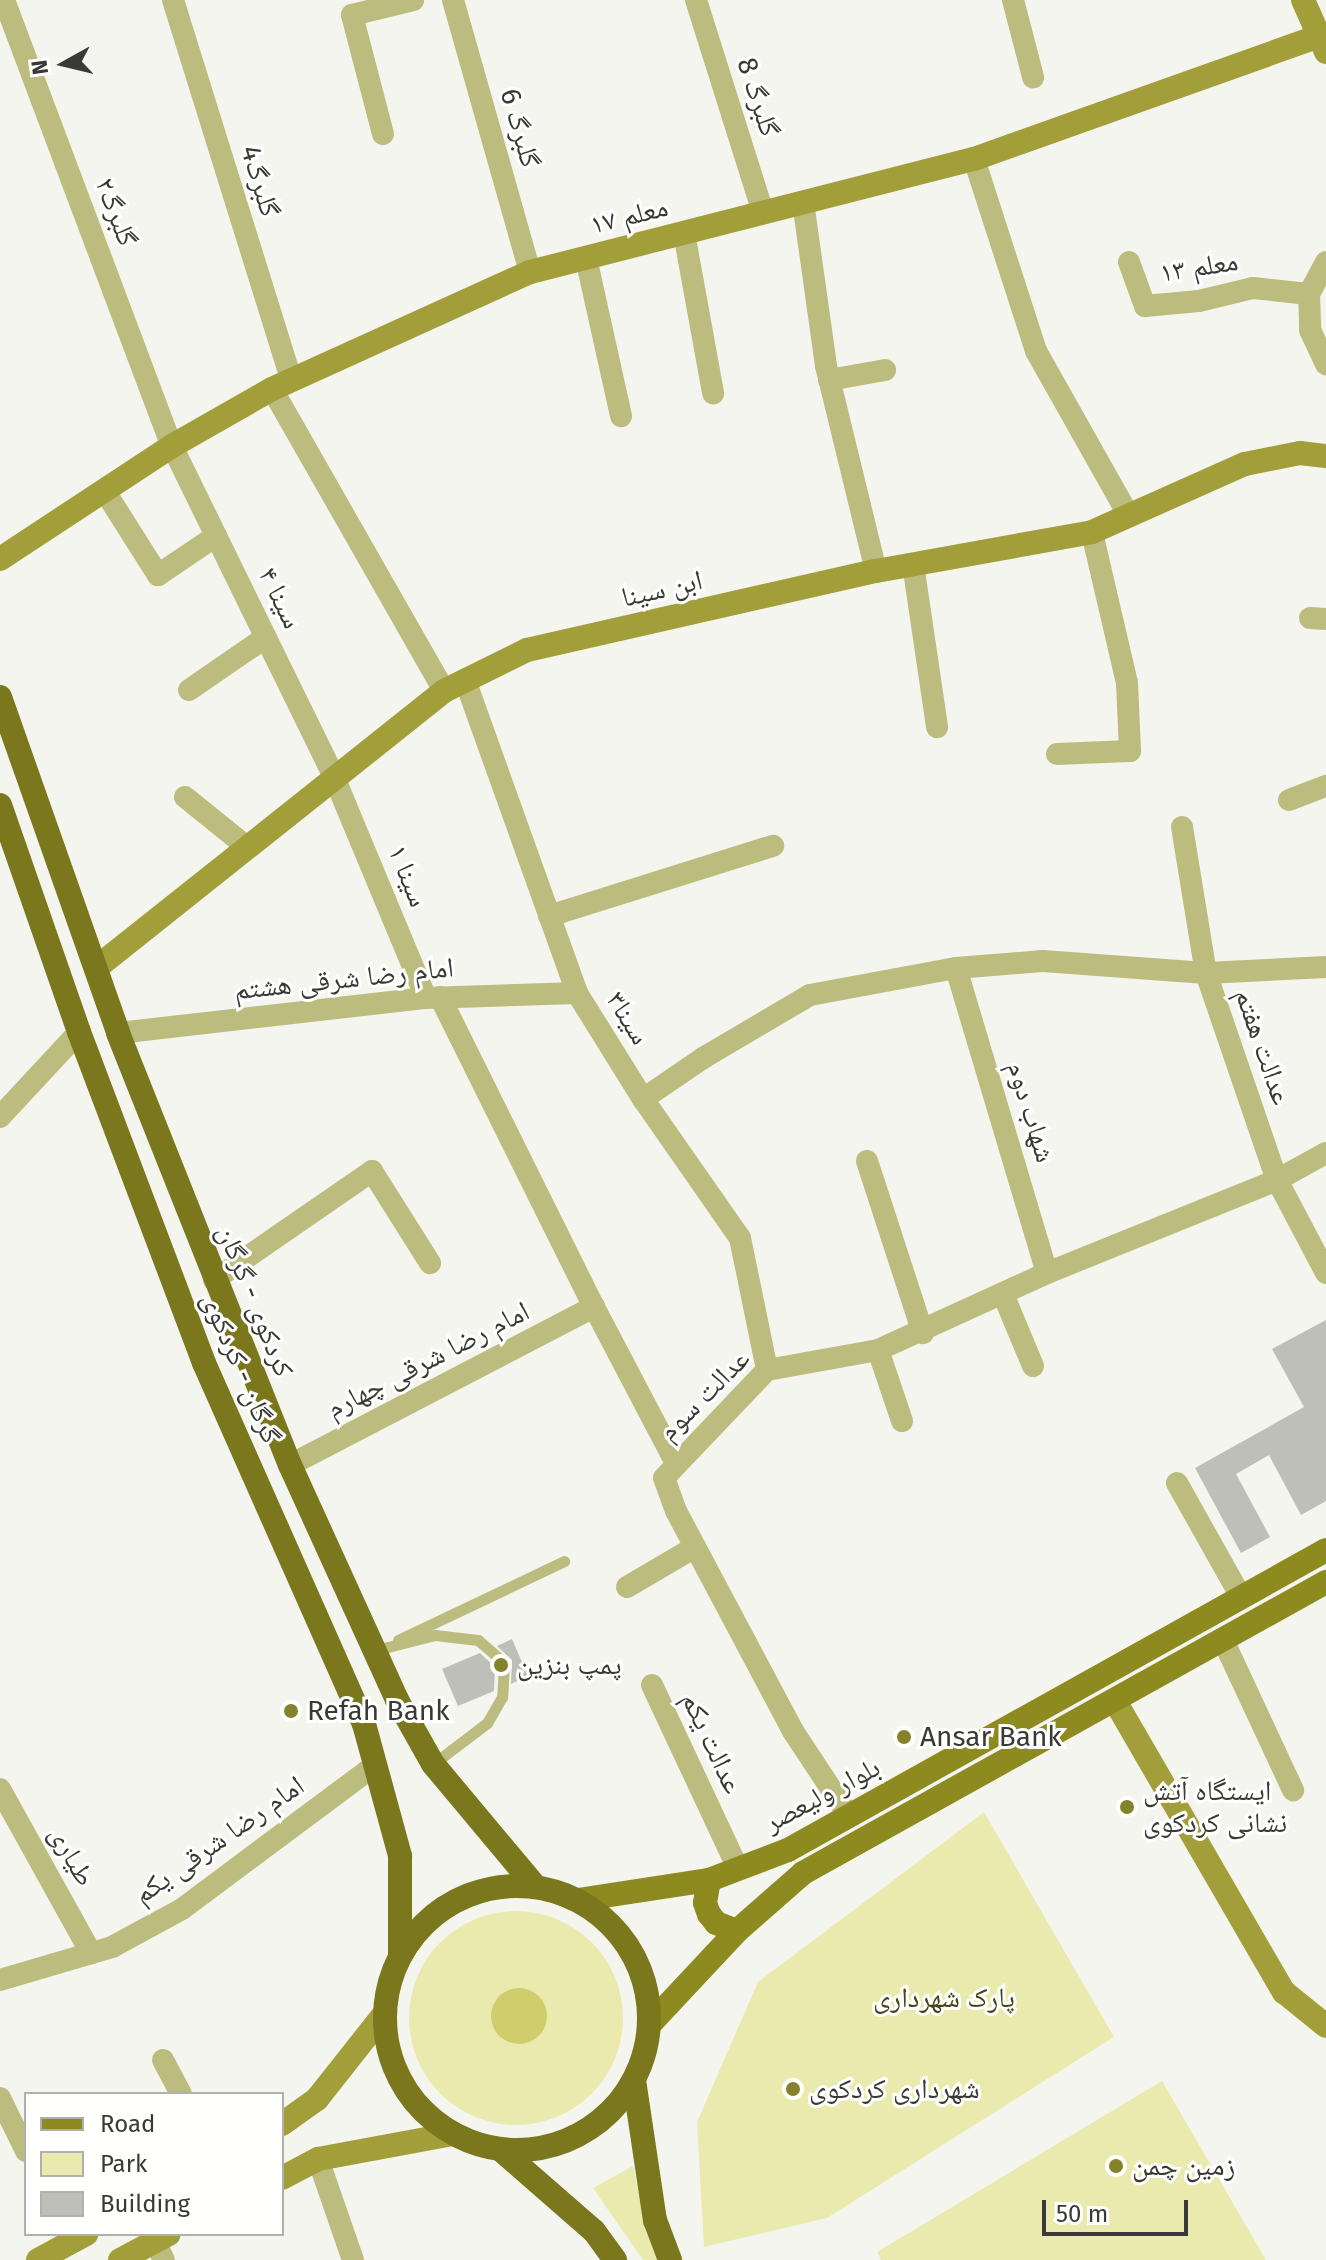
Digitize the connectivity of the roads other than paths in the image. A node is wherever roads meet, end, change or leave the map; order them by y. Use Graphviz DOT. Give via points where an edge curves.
graph roads {
  1 [pos="4,0"];
  2 [pos="173,0"];
  3 [pos="413,0"];
  4 [pos="453,0"];
  5 [pos="696,0"];
  6 [pos="1013,0"];
  7 [pos="1303,0"];
  8 [pos="1322,44"];
  9 [pos="1033,77"];
  10 [pos="383,134"];
  11 [pos="974,159"];
  12 [pos="803,202"];
  13 [pos="763,213"];
  14 [pos="684,233"];
  15 [pos="586,258"];
  16 [pos="1129,262"];
  17 [pos="1326,262"];
  18 [pos="530,272"];
  19 [pos="1309,294"];
  20 [pos="1326,364"];
  21 [pos="885,370"];
  22 [pos="829,380"];
  23 [pos="281,384"];
  24 [pos="713,393"];
  25 [pos="621,416"];
  26 [pos="172,446"];
  27 [pos="1326,456"];
  28 [pos="104,490"];
  29 [pos="1129,516"];
  30 [pos="1092,532"];
  31 [pos="216,536"];
  32 [pos="0,559"];
  33 [pos="913,564"];
  34 [pos="876,571"];
  35 [pos="266,637"];
  36 [pos="454,685"];
  37 [pos="189,690"];
  38 [pos="0,697"];
  39 [pos="937,727"];
  40 [pos="1057,754"];
  41 [pos="334,777"];
  42 [pos="1326,786"];
  43 [pos="185,797"];
  44 [pos="1289,800"];
  45 [pos="0,805"];
  46 [pos="1182,827"];
  47 [pos="773,846"];
  48 [pos="247,847"];
  49 [pos="549,916"];
  50 [pos="1326,967"];
  51 [pos="96,968"];
  52 [pos="956,968"];
  53 [pos="1206,973"];
  54 [pos="577,993"];
  55 [pos="433,997"];
  56 [pos="79,1032"];
  57 [pos="118,1033"];
  58 [pos="643,1099"];
  59 [pos="0,1117"];
  60 [pos="1326,1153"];
  61 [pos="867,1161"];
  62 [pos="1277,1180"];
  63 [pos="430,1263"];
  64 [pos="1047,1273"];
  65 [pos="1326,1273"];
  66 [pos="214,1280"];
  67 [pos="1003,1294"];
  68 [pos="594,1307"];
  69 [pos="923,1333"];
  70 [pos="878,1350"];
  71 [pos="1033,1366"];
  72 [pos="767,1370"];
  73 [pos="902,1421"];
  74 [pos="290,1465"];
  75 [pos="677,1465"];
  76 [pos="1177,1483"];
  77 [pos="695,1547"];
  78 [pos="1326,1550"];
  79 [pos="564,1561"];
  80 [pos="1326,1582"];
  81 [pos="627,1587"];
  82 [pos="1241,1597"];
  83 [pos="1223,1640"];
  84 [pos="376,1650"];
  85 [pos="652,1685"];
  86 [pos="1115,1701"];
  87 [pos="433,1764"];
  88 [pos="375,1765"];
  89 [pos="0,1789"];
  90 [pos="1293,1790"];
  91 [pos="849,1816"];
  92 [pos="738,1869"];
  93 [pos="709,1880"];
  94 [pos="535,1886"];
  95 [pos="578,1900"];
  96 [pos="737,1931"];
  97 [pos="91,1953"];
  98 [pos="400,1956"];
  99 [pos="0,1980"];
  100 [pos="385,2013"];
  101 [pos="650,2024"];
  102 [pos="1326,2026"];
  103 [pos="163,2060"];
  104 [pos="634,2080"];
  105 [pos="180,2092"];
  106 [pos="0,2098"];
  107 [pos="284,2123"];
  108 [pos="453,2134"];
  109 [pos="24,2147"];
  110 [pos="501,2150"];
  111 [pos="318,2159"];
  112 [pos="284,2177"];
  113 [pos="76,2236"];
  114 [pos="163,2245"];
  115 [pos="38,2260"];
  116 [pos="120,2260"];
  117 [pos="353,2260"];
  118 [pos="615,2260"];
  119 [pos="670,2260"];
  1 -- 26 [label="street, گلبرگ۲"];
  2 -- 23 [label="street, گلبرگ4"];
  3 -- 10 [label="street" via="352,15"];
  4 -- 18 [label="street, گلبرگ 6"];
  5 -- 13 [label="street, گلبرگ 8"];
  6 -- 9 [label="street"];
  7 -- 8 [label="street"];
  8 -- 11 [label="street, معلم ۱۷"];
  11 -- 12 [label="street, معلم ۱۷"];
  11 -- 29 [label="street" via="1036,351"];
  12 -- 13 [label="street, معلم ۱۷"];
  12 -- 22 [label="street"];
  13 -- 14 [label="street, معلم ۱۷"];
  14 -- 15 [label="street, معلم ۱۷"];
  14 -- 24 [label="street"];
  15 -- 18 [label="street, معلم ۱۷"];
  15 -- 25 [label="street"];
  16 -- 19 [label="street, معلم ۱۳" via="1145,306 1253,288"];
  17 -- 19 [label="street"];
  18 -- 23 [label="street, معلم ۱۷"];
  19 -- 20 [label="street" via="1310,330"];
  21 -- 22 [label="street"];
  22 -- 34 [label="street"];
  23 -- 26 [label="street, معلم ۱۷"];
  23 -- 36 [label="street, گلبرگ4"];
  26 -- 28 [label="street, معلم ۱۷"];
  26 -- 31 [label="street, سینا ۴"];
  27 -- 29 [label="street, ابن سینا" via="1300,453 1245,464"];
  28 -- 31 [label="street" via="158,575"];
  28 -- 32 [label="street, معلم ۱۷"];
  29 -- 30 [label="street, ابن سینا"];
  30 -- 33 [label="street, ابن سینا"];
  30 -- 40 [label="street" via="1127,683 1130,751"];
  31 -- 35 [label="street, سینا ۴"];
  33 -- 34 [label="street, ابن سینا"];
  33 -- 39 [label="street"];
  34 -- 36 [label="street, ابن سینا" via="527,650"];
  35 -- 37 [label="street"];
  35 -- 41 [label="street, سینا ۴"];
  36 -- 41 [label="street, ابن سینا"];
  36 -- 49 [label="street, سینا۳"];
  38 -- 51 [label="highway, کردکوی - گرگان"];
  41 -- 48 [label="street, ابن سینا"];
  41 -- 55 [label="street, سینا ۱"];
  42 -- 44 [label="street"];
  43 -- 48 [label="street"];
  45 -- 56 [label="highway, گرگان - کردکوی"];
  46 -- 53 [label="street, عدالت هفتم"];
  47 -- 49 [label="street"];
  48 -- 51 [label="street, ابن سینا"];
  49 -- 54 [label="street, سینا۳"];
  50 -- 53 [label="street"];
  51 -- 57 [label="highway, کردکوی - گرگان"];
  52 -- 53 [label="street" via="1043,961"];
  52 -- 58 [label="street" via="810,995"];
  52 -- 64 [label="street, شهاب دوم"];
  53 -- 62 [label="street, عدالت هفتم"];
  54 -- 55 [label="street, امام رضا شرقی هشتم"];
  54 -- 58 [label="street, سینا۳"];
  55 -- 57 [label="street, امام رضا شرقی هشتم"];
  55 -- 68 [label="street, سینا ۱"];
  56 -- 59 [label="street"];
  56 -- 88 [label="highway, گرگان - کردکوی" via="204,1363 364,1724"];
  57 -- 66 [label="highway, کردکوی - گرگان"];
  58 -- 72 [label="street, سینا۳" via="740,1238"];
  60 -- 62 [label="street, عدالت سوم"];
  61 -- 69 [label="street"];
  62 -- 64 [label="street, عدالت سوم"];
  62 -- 65 [label="street, عدالت هفتم"];
  63 -- 66 [label="street" via="372,1171"];
  64 -- 67 [label="street, عدالت سوم"];
  66 -- 74 [label="highway, کردکوی - گرگان"];
  67 -- 69 [label="street, عدالت سوم"];
  67 -- 71 [label="street"];
  68 -- 74 [label="street, امام رضا شرقی چهارم"];
  68 -- 75 [label="street, سینا ۱"];
  69 -- 70 [label="street, عدالت سوم"];
  70 -- 72 [label="street, عدالت سوم"];
  70 -- 73 [label="street"];
  72 -- 75 [label="street, عدالت سوم"];
  74 -- 84 [label="highway, کردکوی - گرگان"];
  75 -- 77 [label="street, عدالت سوم" via="664,1478"];
  76 -- 82 [label="street"];
  77 -- 81 [label="street"];
  77 -- 91 [label="street, عدالت سوم" via="793,1731"];
  78 -- 82 [label="main road, بلوار ولیعصر"];
  79 -- 84 [label="lane"];
  80 -- 83 [label="main road, بلوار ولیعصر"];
  82 -- 91 [label="main road, بلوار ولیعصر"];
  83 -- 86 [label="main road, بلوار ولیعصر"];
  83 -- 90 [label="street"];
  84 -- 87 [label="highway, کردکوی - گرگان"];
  84 -- 87 [label="lane" via="435,1635 478,1640 504,1663 502,1697 487,1723"];
  85 -- 92 [label="street, عدالت یکم"];
  86 -- 96 [label="main road, بلوار ولیعصر" via="803,1873"];
  86 -- 102 [label="street" via="1284,1992"];
  87 -- 94 [label="highway, کردکوی - گرگان"];
  88 -- 97 [label="street, امام رضا شرقی یکم" via="182,1909"];
  88 -- 98 [label="highway, گرگان - کردکوی" via="400,1856"];
  89 -- 97 [label="street, طیاری"];
  91 -- 92 [label="main road, بلوار ولیعصر" via="788,1850"];
  92 -- 93 [label="main road, بلوار ولیعصر"];
  93 -- 95 [label="main road, بلوار ولیعصر"];
  93 -- 96 [label="main road" via="709,1914 716,1923"];
  94 -- 95 [label="highway"];
  94 -- 98 [label="highway" via="488,1888 465,1896 427,1920"];
  95 -- 101 [label="highway" via="608,1922 632,1951 648,1999"];
  96 -- 101 [label="main road, بلوار ولیعصر"];
  97 -- 99 [label="street, امام رضا شرقی یکم"];
  98 -- 100 [label="highway"];
  100 -- 107 [label="street" via="317,2099"];
  100 -- 108 [label="highway" via="393,2065 405,2089"];
  101 -- 104 [label="highway"];
  103 -- 105 [label="street"];
  104 -- 110 [label="highway" via="601,2121 579,2136 554,2146"];
  104 -- 119 [label="highway" via="655,2220"];
  106 -- 109 [label="street"];
  108 -- 110 [label="highway"];
  108 -- 111 [label="street"];
  110 -- 118 [label="highway" via="594,2231"];
  111 -- 112 [label="street"];
  111 -- 117 [label="street"];
  113 -- 115 [label="street"];
  114 -- 116 [label="street"];
}
